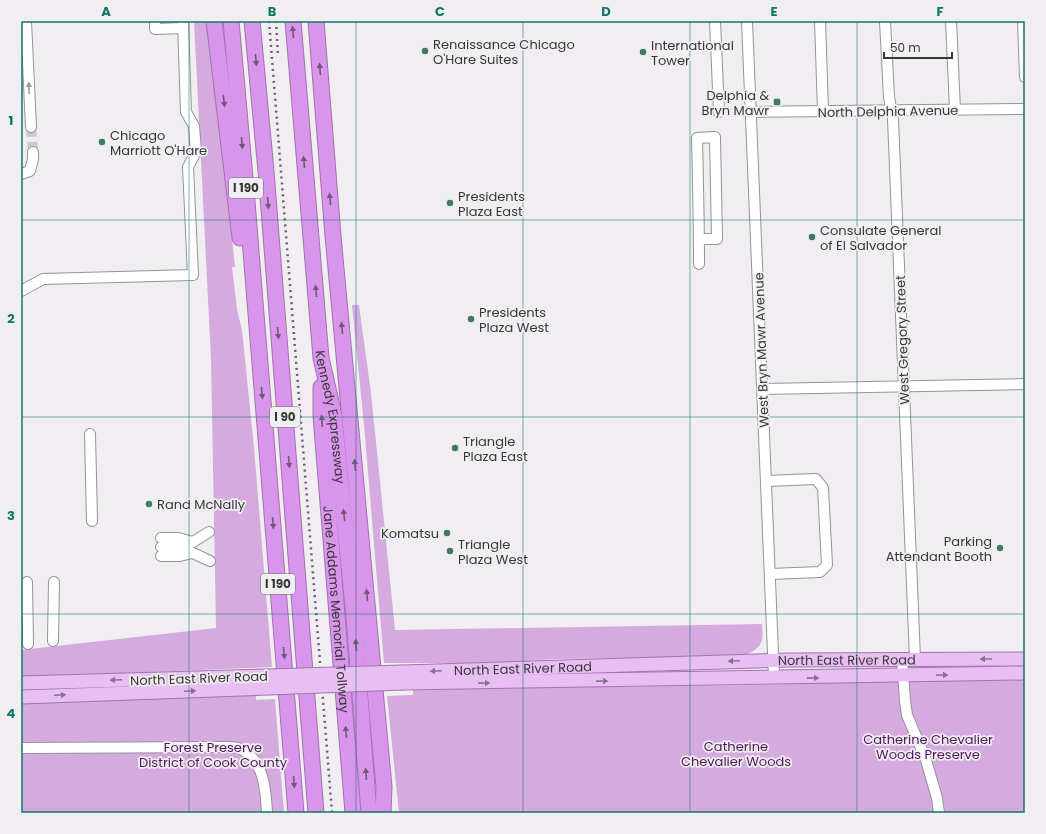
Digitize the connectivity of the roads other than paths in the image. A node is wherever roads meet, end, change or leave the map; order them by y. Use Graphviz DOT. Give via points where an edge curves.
graph roads {
  1 [pos="26,21"];
  2 [pos="155,21"];
  3 [pos="214,21"];
  4 [pos="231,21"];
  5 [pos="252,21"];
  6 [pos="293,21"];
  7 [pos="316,21"];
  8 [pos="715,21"];
  9 [pos="747,21"];
  10 [pos="820,21"];
  11 [pos="885,21"];
  12 [pos="951,21"];
  13 [pos="1023,21"];
  14 [pos="183,24"];
  15 [pos="1025,77"];
  16 [pos="1025,109"];
  17 [pos="955,110"];
  18 [pos="823,111"];
  19 [pos="891,111"];
  20 [pos="719,112"];
  21 [pos="750,112"];
  22 [pos="27,122"];
  23 [pos="33,152"];
  24 [pos="21,174"];
  25 [pos="699,239"];
  26 [pos="700,264"];
  27 [pos="21,291"];
  28 [pos="259,355"];
  29 [pos="321,358"];
  30 [pos="1025,384"];
  31 [pos="904,386"];
  32 [pos="762,389"];
  33 [pos="90,434"];
  34 [pos="766,481"];
  35 [pos="92,521"];
  36 [pos="210,532"];
  37 [pos="193,542"];
  38 [pos="161,547"];
  39 [pos="180,547"];
  40 [pos="192,553"];
  41 [pos="210,561"];
  42 [pos="770,574"];
  43 [pos="27,582"];
  44 [pos="54,582"];
  45 [pos="53,641"];
  46 [pos="28,644"];
  47 [pos="1025,658"];
  48 [pos="909,659"];
  49 [pos="773,660"];
  50 [pos="1025,673"];
  51 [pos="903,676"];
  52 [pos="402,678"];
  53 [pos="774,678"];
  54 [pos="268,682"];
  55 [pos="21,683"];
  56 [pos="21,697"];
  57 [pos="21,748"];
  58 [pos="384,787"];
  59 [pos="267,813"];
  60 [pos="296,813"];
  61 [pos="316,813"];
  62 [pos="353,813"];
  63 [pos="369,813"];
  64 [pos="383,813"];
  65 [pos="389,813"];
  66 [pos="939,813"];
  22 -- 1 [label="street, one-way"];
  2 -- 14 [label="street" via="155,29"];
  3 -- 28 [label="highway, one-way" via="241,247"];
  4 -- 28 [label="highway, I 190, one-way"];
  5 -- 61 [label="highway, I 90, one-way"];
  29 -- 6 [label="highway, Kennedy Expressway, one-way"];
  58 -- 7 [label="highway, one-way"];
  8 -- 20 [label="street"];
  9 -- 21 [label="street, West Bryn Mawr Avenue"];
  10 -- 18 [label="street"];
  11 -- 19 [label="street, West Gregory Street"];
  12 -- 17 [label="street"];
  13 -- 15 [label="street"];
  14 -- 27 [label="street" via="186,112 194,126 196,152 188,167 193,275 43,279"];
  16 -- 17 [label="street, North Delphia Avenue"];
  17 -- 19 [label="street, North Delphia Avenue"];
  18 -- 19 [label="street, North Delphia Avenue"];
  18 -- 21 [label="street, North Delphia Avenue"];
  19 -- 31 [label="street, West Gregory Street"];
  21 -- 32 [label="street, West Bryn Mawr Avenue"];
  23 -- 24 [label="street" via="30,171"];
  25 -- 25 [label="street" via="697,138 715,137 717,239"];
  25 -- 26 [label="street"];
  28 -- 60 [label="highway, I 190, one-way"];
  62 -- 29 [label="highway, Jane Addams Memorial Tollway, one-way" via="321,416"];
  63 -- 29 [label="highway, Kennedy Expressway, one-way" via="354,617 334,415"];
  30 -- 31 [label="street"];
  31 -- 32 [label="street"];
  31 -- 48 [label="street, West Gregory Street"];
  32 -- 34 [label="street, West Bryn Mawr Avenue"];
  33 -- 35 [label="street"];
  34 -- 42 [label="street, West Bryn Mawr Avenue"];
  34 -- 42 [label="street" via="816,478 823,488 827,565 820,572"];
  36 -- 37 [label="street"];
  37 -- 38 [label="street" via="178,538"];
  37 -- 39 [label="street"];
  38 -- 39 [label="street"];
  38 -- 40 [label="street" via="180,556"];
  39 -- 40 [label="street"];
  40 -- 41 [label="street"];
  42 -- 49 [label="street, West Bryn Mawr Avenue"];
  43 -- 46 [label="street"];
  44 -- 45 [label="street"];
  47 -- 48 [label="main road, North East River Road, one-way"];
  48 -- 49 [label="main road, North East River Road"];
  48 -- 51 [label="street, West Gregory Street"];
  49 -- 52 [label="main road, North East River Road, one-way"];
  49 -- 53 [label="street, West Bryn Mawr Avenue"];
  51 -- 50 [label="main road, North East River Road, one-way"];
  53 -- 51 [label="main road, North East River Road, one-way"];
  51 -- 66 [label="street, West Gregory Street" via="907,715 926,760"];
  52 -- 53 [label="main road, North East River Road, one-way"];
  52 -- 54 [label="main road, North East River Road, bridge"];
  54 -- 55 [label="main road, North East River Road, one-way"];
  56 -- 54 [label="main road, North East River Road, one-way"];
  57 -- 59 [label="street" via="240,749 260,770"];
  58 -- 64 [label="highway"];
  58 -- 65 [label="highway"];
}
